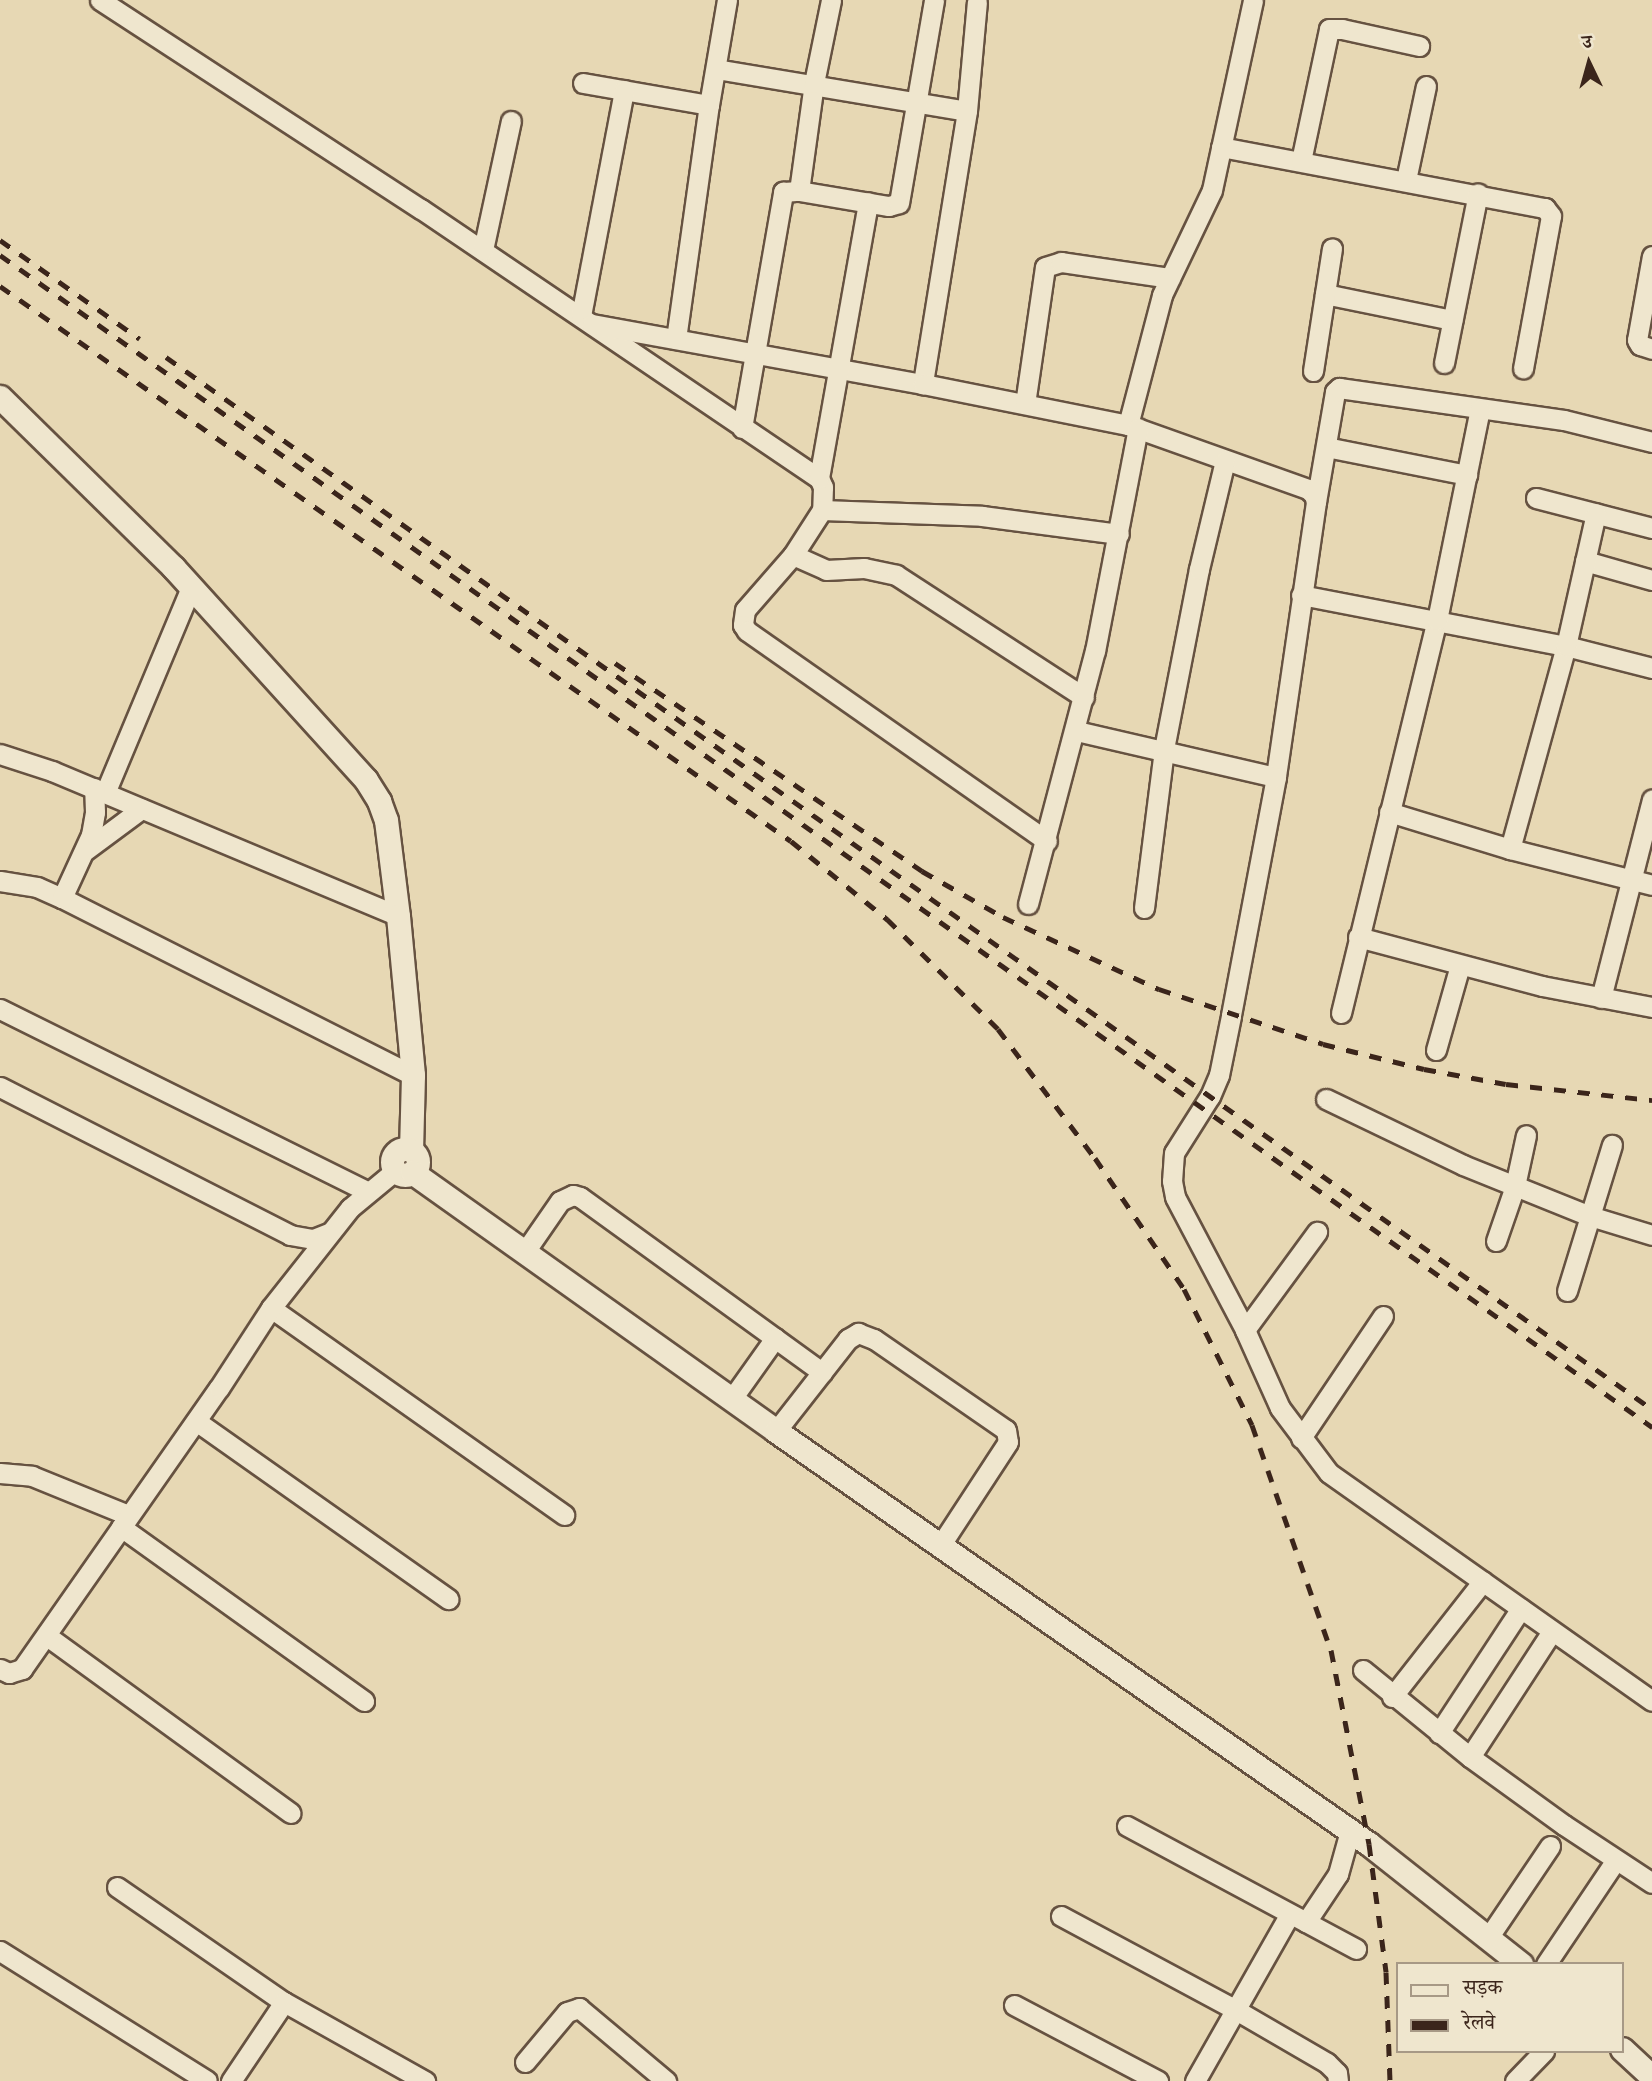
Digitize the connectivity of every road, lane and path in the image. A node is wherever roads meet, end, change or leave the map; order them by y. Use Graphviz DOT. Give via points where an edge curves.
graph roads {
  1 [pos="100,0"];
  2 [pos="727,0"];
  3 [pos="831,0"];
  4 [pos="934,0"];
  5 [pos="1253,0"];
  6 [pos="977,2"];
  7 [pos="1419,46"];
  8 [pos="716,69"];
  9 [pos="583,83"];
  10 [pos="814,83"];
  11 [pos="1426,86"];
  12 [pos="624,90"];
  13 [pos="915,103"];
  14 [pos="709,105"];
  15 [pos="967,111"];
  16 [pos="511,121"];
  17 [pos="1221,147"];
  18 [pos="1301,161"];
  19 [pos="1406,180"];
  20 [pos="799,191"];
  21 [pos="1478,193"];
  22 [pos="868,202"];
  23 [pos="1332,248"];
  24 [pos="483,250"];
  25 [pos="1652,256"];
  26 [pos="1170,278"];
  27 [pos="1325,294"];
  28 [pos="586,320"];
  29 [pos="1452,320"];
  30 [pos="676,339"];
  31 [pos="1652,349"];
  32 [pos="757,354"];
  33 [pos="1444,363"];
  34 [pos="1524,368"];
  35 [pos="840,369"];
  36 [pos="1313,371"];
  37 [pos="923,384"];
  38 [pos="0,397"];
  39 [pos="1025,404"];
  40 [pos="1480,409"];
  41 [pos="1133,427"];
  42 [pos="743,428"];
  43 [pos="1652,442"];
  44 [pos="1326,447"];
  45 [pos="1225,461"];
  46 [pos="1466,475"];
  47 [pos="819,478"];
  48 [pos="1536,498"];
  49 [pos="1316,502"];
  50 [pos="822,510"];
  51 [pos="1596,513"];
  52 [pos="1652,528"];
  53 [pos="1119,534"];
  54 [pos="793,555"];
  55 [pos="1585,561"];
  56 [pos="1652,580"];
  57 [pos="191,587"];
  58 [pos="1301,595"];
  59 [pos="1437,620"];
  60 [pos="1566,646"];
  61 [pos="1652,668"];
  62 [pos="1084,696"];
  63 [pos="1076,732"];
  64 [pos="1164,749"];
  65 [pos="0,754"];
  66 [pos="1276,777"];
  67 [pos="99,790"];
  68 [pos="1652,799"];
  69 [pos="141,809"];
  70 [pos="1389,812"];
  71 [pos="1047,841"];
  72 [pos="1510,849"];
  73 [pos="86,850"];
  74 [pos="1633,880"];
  75 [pos="0,881"];
  76 [pos="1652,885"];
  77 [pos="62,898"];
  78 [pos="1028,904"];
  79 [pos="1144,908"];
  80 [pos="398,916"];
  81 [pos="1358,937"];
  82 [pos="1460,965"];
  83 [pos="1601,999"];
  84 [pos="1652,1007"];
  85 [pos="0,1009"];
  86 [pos="1340,1013"];
  87 [pos="1436,1050"];
  88 [pos="413,1075"];
  89 [pos="0,1087"];
  90 [pos="1326,1099"];
  91 [pos="1526,1135"];
  92 [pos="1612,1145"];
  93 [pos="406,1164"];
  94 [pos="1515,1186"];
  95 [pos="368,1192"];
  96 [pos="1590,1216"];
  97 [pos="1317,1232"];
  98 [pos="329,1233"];
  99 [pos="1652,1235"];
  100 [pos="1496,1241"];
  101 [pos="524,1253"];
  102 [pos="1567,1291"];
  103 [pos="271,1308"];
  104 [pos="1383,1315"];
  105 [pos="1245,1330"];
  106 [pos="775,1338"];
  107 [pos="822,1372"];
  108 [pos="731,1400"];
  109 [pos="196,1421"];
  110 [pos="776,1431"];
  111 [pos="1301,1438"];
  112 [pos="0,1473"];
  113 [pos="564,1515"];
  114 [pos="125,1521"];
  115 [pos="940,1546"];
  116 [pos="1483,1581"];
  117 [pos="448,1599"];
  118 [pos="1521,1608"];
  119 [pos="1552,1631"];
  120 [pos="47,1636"];
  121 [pos="0,1669"];
  122 [pos="1363,1670"];
  123 [pos="1650,1695"];
  124 [pos="1392,1697"];
  125 [pos="364,1701"];
  126 [pos="1439,1733"];
  127 [pos="1470,1757"];
  128 [pos="291,1813"];
  129 [pos="1127,1826"];
  130 [pos="1350,1831"];
  131 [pos="1550,1846"];
  132 [pos="1616,1860"];
  133 [pos="1652,1883"];
  134 [pos="117,1888"];
  135 [pos="1060,1916"];
  136 [pos="1298,1918"];
  137 [pos="1488,1938"];
  138 [pos="1356,1949"];
  139 [pos="0,1951"];
  140 [pos="1518,1962"];
  141 [pos="1547,1962"];
  142 [pos="284,2002"];
  143 [pos="1014,2005"];
  144 [pos="1236,2010"];
  145 [pos="1624,2051"];
  146 [pos="1542,2053"];
  147 [pos="525,2062"];
  148 [pos="1652,2077"];
  149 [pos="207,2081"];
  150 [pos="231,2081"];
  151 [pos="425,2081"];
  152 [pos="666,2081"];
  153 [pos="1158,2081"];
  154 [pos="1195,2081"];
  155 [pos="1338,2081"];
  156 [pos="1515,2081"];
  1 -- 24 [label="street"];
  2 -- 8 [label="street"];
  3 -- 10 [label="street"];
  4 -- 13 [label="street"];
  5 -- 17 [label="street"];
  6 -- 15 [label="street"];
  7 -- 18 [label="street" via="1329,29"];
  8 -- 10 [label="street"];
  8 -- 14 [label="street"];
  9 -- 12 [label="street"];
  10 -- 13 [label="street"];
  10 -- 20 [label="street"];
  11 -- 19 [label="street"];
  12 -- 14 [label="street"];
  12 -- 28 [label="street"];
  13 -- 15 [label="street"];
  13 -- 22 [label="street" via="899,203"];
  14 -- 30 [label="street"];
  15 -- 37 [label="street"];
  16 -- 24 [label="street"];
  17 -- 18 [label="street"];
  17 -- 26 [label="street" via="1206,205"];
  18 -- 19 [label="street"];
  19 -- 21 [label="street"];
  20 -- 22 [label="street"];
  20 -- 32 [label="street" via="783,192"];
  21 -- 29 [label="street"];
  21 -- 34 [label="street" via="1545,208 1551,216"];
  22 -- 35 [label="street"];
  23 -- 27 [label="street"];
  24 -- 28 [label="street"];
  25 -- 31 [label="street" via="1637,340"];
  26 -- 39 [label="street" via="1061,262 1045,267"];
  26 -- 41 [label="street" via="1159,303"];
  27 -- 29 [label="street"];
  27 -- 36 [label="street"];
  28 -- 30 [label="street"];
  28 -- 42 [label="street"];
  29 -- 33 [label="street"];
  30 -- 32 [label="street"];
  32 -- 35 [label="street"];
  32 -- 42 [label="street"];
  35 -- 37 [label="street"];
  35 -- 47 [label="street"];
  37 -- 39 [label="street"];
  38 -- 57 [label="street"];
  39 -- 41 [label="street"];
  40 -- 43 [label="street" via="1564,420"];
  40 -- 44 [label="street" via="1339,388"];
  40 -- 46 [label="street"];
  41 -- 45 [label="street"];
  41 -- 53 [label="street"];
  42 -- 47 [label="street"];
  44 -- 46 [label="street"];
  44 -- 49 [label="street"];
  45 -- 49 [label="street" via="1308,489"];
  45 -- 64 [label="street"];
  46 -- 59 [label="street"];
  47 -- 50 [label="street"];
  48 -- 51 [label="street"];
  49 -- 58 [label="street"];
  50 -- 53 [label="street" via="982,516"];
  50 -- 54 [label="street"];
  51 -- 52 [label="street"];
  51 -- 55 [label="street"];
  53 -- 62 [label="street"];
  54 -- 62 [label="street" via="826,570 864,568 897,575"];
  54 -- 71 [label="street" via="745,610 742,620 747,631"];
  55 -- 56 [label="street"];
  55 -- 60 [label="street"];
  57 -- 67 [label="street"];
  57 -- 80 [label="street" via="372,791 386,820"];
  58 -- 59 [label="street"];
  58 -- 66 [label="street"];
  59 -- 60 [label="street"];
  59 -- 70 [label="street"];
  60 -- 61 [label="street"];
  60 -- 72 [label="street"];
  62 -- 63 [label="street"];
  63 -- 64 [label="street"];
  63 -- 71 [label="street"];
  64 -- 66 [label="street"];
  64 -- 79 [label="street"];
  65 -- 67 [label="street"];
  66 -- 105 [label="street" via="1219,1075 1174,1153 1172,1167 1175,1198"];
  67 -- 69 [label="street"];
  67 -- 73 [label="street"];
  68 -- 74 [label="street"];
  69 -- 73 [label="street"];
  69 -- 80 [label="street"];
  70 -- 72 [label="street"];
  70 -- 81 [label="street"];
  71 -- 78 [label="street"];
  72 -- 74 [label="street"];
  73 -- 77 [label="street"];
  74 -- 76 [label="street"];
  74 -- 83 [label="street"];
  75 -- 77 [label="street" via="37,887"];
  77 -- 88 [label="street"];
  80 -- 88 [label="street"];
  81 -- 82 [label="street"];
  81 -- 86 [label="street"];
  82 -- 83 [label="street"];
  82 -- 87 [label="street"];
  83 -- 84 [label="street"];
  85 -- 95 [label="street"];
  88 -- 93 [label="street"];
  89 -- 98 [label="street" via="290,1235 313,1239"];
  90 -- 94 [label="street"];
  91 -- 94 [label="street"];
  92 -- 96 [label="street"];
  93 -- 95 [label="street"];
  93 -- 101 [label="street"];
  94 -- 96 [label="street"];
  94 -- 100 [label="street"];
  95 -- 98 [label="street"];
  96 -- 99 [label="street"];
  96 -- 102 [label="street"];
  97 -- 105 [label="street"];
  98 -- 103 [label="street"];
  101 -- 106 [label="street" via="560,1201 580,1197"];
  101 -- 108 [label="street"];
  103 -- 109 [label="street"];
  103 -- 113 [label="street"];
  104 -- 111 [label="street"];
  105 -- 111 [label="street" via="1265,1381"];
  106 -- 107 [label="street"];
  106 -- 108 [label="street"];
  107 -- 110 [label="street"];
  107 -- 115 [label="street" via="852,1335 866,1334 1006,1430 1008,1442"];
  108 -- 110 [label="street"];
  109 -- 114 [label="street"];
  109 -- 117 [label="street"];
  110 -- 115 [label="street"];
  111 -- 116 [label="street" via="1349,1490"];
  112 -- 114 [label="street" via="32,1476"];
  114 -- 120 [label="street"];
  114 -- 125 [label="street"];
  115 -- 130 [label="street"];
  116 -- 118 [label="street"];
  116 -- 124 [label="street"];
  118 -- 119 [label="street"];
  118 -- 126 [label="street"];
  119 -- 123 [label="street"];
  119 -- 127 [label="street"];
  120 -- 121 [label="street" via="22,1669 9,1673"];
  120 -- 128 [label="street"];
  122 -- 124 [label="street"];
  124 -- 126 [label="street"];
  126 -- 127 [label="street"];
  127 -- 132 [label="street"];
  129 -- 136 [label="street"];
  130 -- 136 [label="street" via="1338,1874"];
  130 -- 137 [label="street"];
  131 -- 137 [label="street"];
  132 -- 133 [label="street"];
  132 -- 141 [label="street"];
  134 -- 142 [label="street"];
  135 -- 144 [label="street"];
  136 -- 138 [label="street"];
  136 -- 144 [label="street"];
  137 -- 140 [label="street"];
  139 -- 149 [label="street"];
  142 -- 150 [label="street"];
  142 -- 151 [label="street"];
  143 -- 153 [label="street"];
  144 -- 154 [label="street"];
  144 -- 155 [label="street" via="1327,2063 1338,2073"];
  145 -- 148 [label="street"];
  146 -- 156 [label="street"];
  147 -- 152 [label="street" via="567,2012 579,2008"];
}
